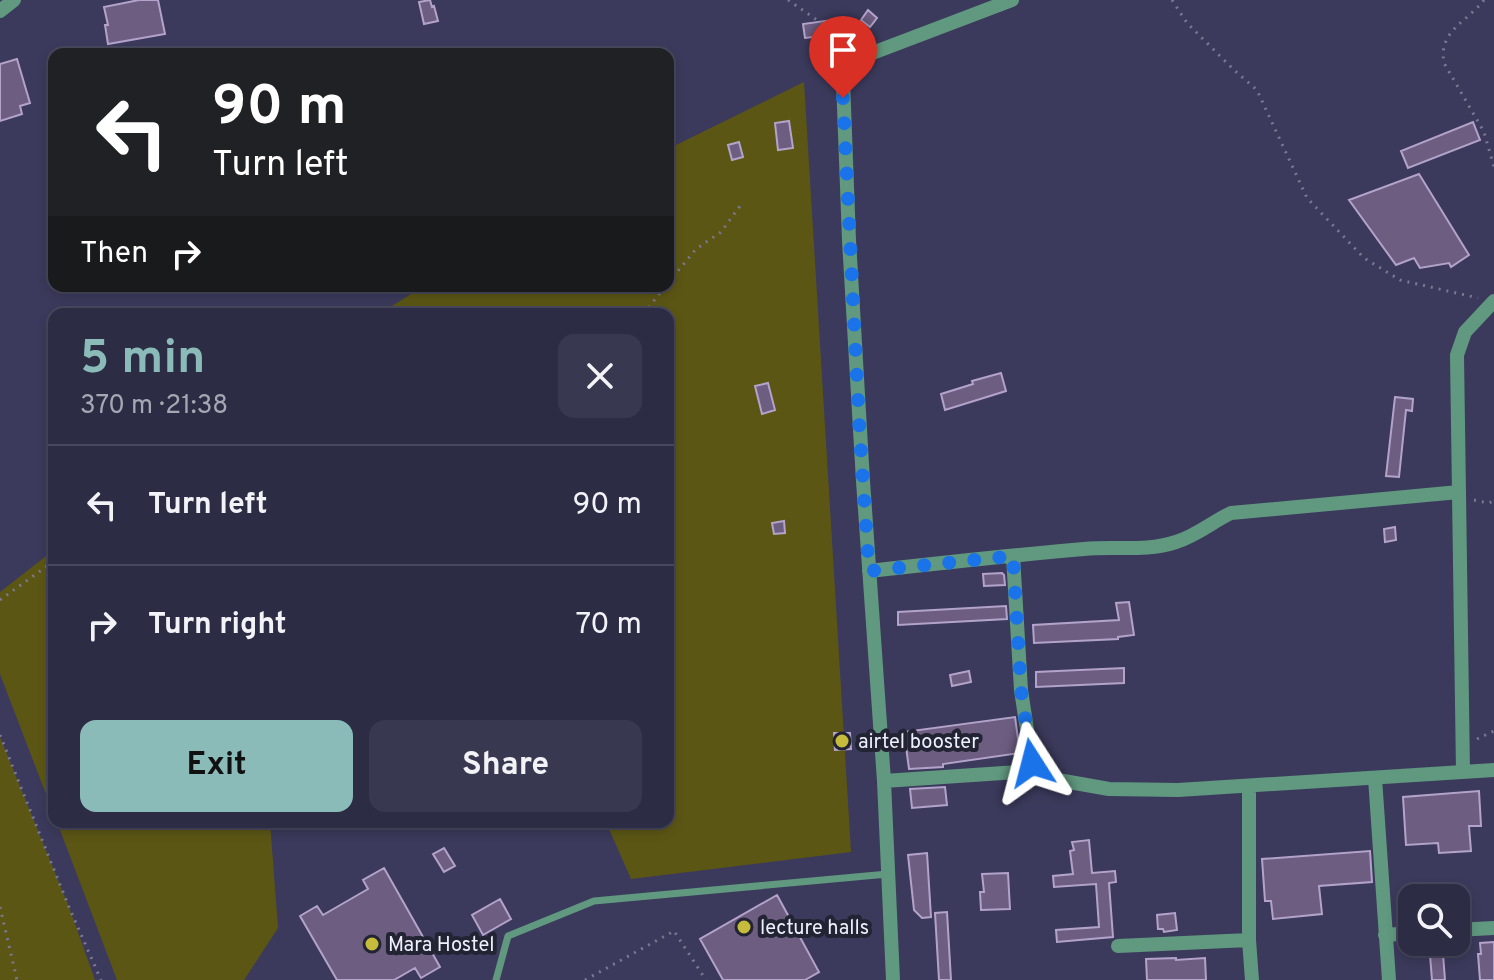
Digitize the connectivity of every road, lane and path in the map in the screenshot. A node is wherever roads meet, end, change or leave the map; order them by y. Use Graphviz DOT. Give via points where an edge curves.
graph roads {
  1 [pos="14,0"];
  2 [pos="788,0"];
  3 [pos="1012,0"];
  4 [pos="1172,0"];
  5 [pos="1484,0"];
  6 [pos="0,11"];
  7 [pos="850,62"];
  8 [pos="1494,167"];
  9 [pos="743,202"];
  10 [pos="674,276"];
  11 [pos="661,292"];
  12 [pos="1494,302"];
  13 [pos="649,308"];
  14 [pos="1459,492"];
  15 [pos="1494,501"];
  16 [pos="1013,556"];
  17 [pos="48,565"];
  18 [pos="869,571"];
  19 [pos="0,600"];
  20 [pos="1494,731"];
  21 [pos="0,735"];
  22 [pos="1463,746"];
  23 [pos="1494,770"];
  24 [pos="1463,772"];
  25 [pos="1038,774"];
  26 [pos="1375,778"];
  27 [pos="884,781"];
  28 [pos="1249,786"];
  29 [pos="888,874"];
  30 [pos="0,907"];
  31 [pos="1494,928"];
  32 [pos="1470,929"];
  33 [pos="0,933"];
  34 [pos="6,933"];
  35 [pos="1398,934"];
  36 [pos="1385,935"];
  37 [pos="1249,940"];
  38 [pos="1118,946"];
  39 [pos="17,980"];
  40 [pos="101,980"];
  41 [pos="496,980"];
  42 [pos="585,980"];
  43 [pos="706,980"];
  44 [pos="893,980"];
  45 [pos="1252,980"];
  46 [pos="1389,980"];
  1 -- 6 [label="street"];
  2 -- 7 [label="path" via="833,31"];
  3 -- 7 [label="street"];
  4 -- 12 [label="path" via="1187,23 1257,90 1307,198 1364,258 1400,280"];
  5 -- 8 [label="path" via="1453,29 1442,52 1484,132"];
  7 -- 18 [label="street" via="843,98"];
  9 -- 10 [label="path" via="721,232 696,249"];
  11 -- 13 [label="path"];
  12 -- 14 [label="street" via="1465,332 1457,355"];
  14 -- 15 [label="path" via="1472,500"];
  14 -- 16 [label="street" via="1231,513 1175,543"];
  14 -- 22 [label="street"];
  16 -- 18 [label="street"];
  16 -- 25 [label="street" via="1021,690"];
  17 -- 19 [label="path"];
  18 -- 27 [label="street"];
  20 -- 22 [label="path"];
  21 -- 40 [label="path"];
  22 -- 24 [label="street"];
  23 -- 24 [label="street"];
  24 -- 26 [label="street"];
  25 -- 27 [label="street"];
  25 -- 28 [label="street" via="1109,789"];
  26 -- 28 [label="street"];
  26 -- 36 [label="street"];
  27 -- 29 [label="street"];
  28 -- 37 [label="street"];
  29 -- 41 [label="lane" via="594,901 508,936"];
  29 -- 44 [label="street"];
  30 -- 34 [label="path"];
  31 -- 32 [label="street"];
  33 -- 34 [label="path"];
  34 -- 39 [label="path"];
  35 -- 36 [label="street"];
  36 -- 46 [label="street"];
  37 -- 38 [label="street"];
  37 -- 45 [label="street"];
  42 -- 43 [label="path" via="674,931"];
}
